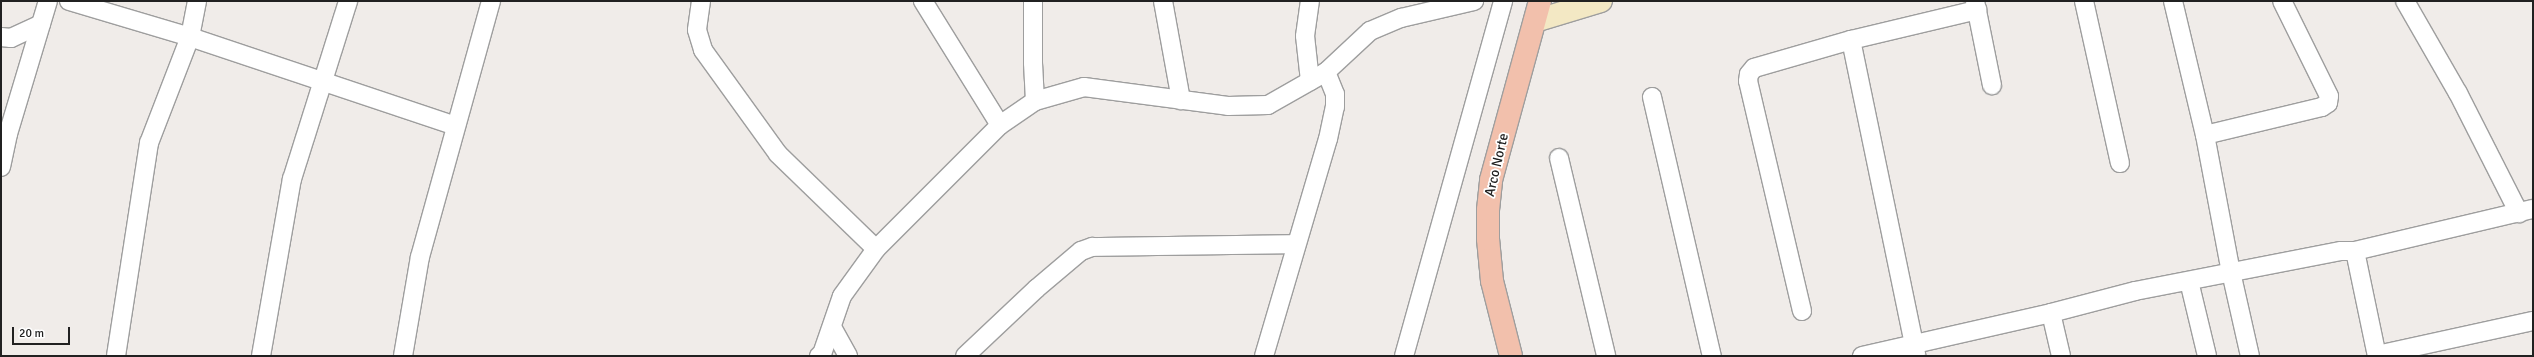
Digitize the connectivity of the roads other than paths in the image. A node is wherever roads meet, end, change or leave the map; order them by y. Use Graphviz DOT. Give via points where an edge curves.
graph roads {
  1 [pos="48,1"];
  2 [pos="69,1"];
  3 [pos="197,1"];
  4 [pos="348,1"];
  5 [pos="491,1"];
  6 [pos="701,1"];
  7 [pos="922,1"];
  8 [pos="1034,1"];
  9 [pos="1163,1"];
  10 [pos="1310,1"];
  11 [pos="1474,1"];
  12 [pos="1503,1"];
  13 [pos="1602,1"];
  14 [pos="2084,1"];
  15 [pos="2173,1"];
  16 [pos="2282,1"];
  17 [pos="2405,1"];
  18 [pos="1976,6"];
  19 [pos="1538,11"];
  20 [pos="41,24"];
  21 [pos="1,37"];
  22 [pos="190,37"];
  23 [pos="1851,40"];
  24 [pos="1326,72"];
  25 [pos="323,81"];
  26 [pos="1310,81"];
  27 [pos="1992,85"];
  28 [pos="1652,97"];
  29 [pos="1182,100"];
  30 [pos="1035,101"];
  31 [pos="1000,125"];
  32 [pos="456,126"];
  33 [pos="2205,135"];
  34 [pos="1559,158"];
  35 [pos="2120,163"];
  36 [pos="1,167"];
  37 [pos="2526,211"];
  38 [pos="1296,244"];
  39 [pos="876,249"];
  40 [pos="2355,251"];
  41 [pos="2231,272"];
  42 [pos="2189,281"];
  43 [pos="1802,311"];
  44 [pos="2051,313"];
  45 [pos="2533,321"];
  46 [pos="832,328"];
  47 [pos="1915,350"];
  48 [pos="116,356"];
  49 [pos="261,356"];
  50 [pos="403,356"];
  51 [pos="819,356"];
  52 [pos="848,356"];
  53 [pos="965,356"];
  54 [pos="1264,356"];
  55 [pos="1404,356"];
  56 [pos="1511,356"];
  57 [pos="1606,356"];
  58 [pos="1712,356"];
  59 [pos="1862,356"];
  60 [pos="2061,356"];
  61 [pos="2207,356"];
  62 [pos="2250,356"];
  63 [pos="2377,356"];
  1 -- 20 [label="street"];
  2 -- 22 [label="street"];
  3 -- 22 [label="street"];
  4 -- 25 [label="street"];
  5 -- 32 [label="street"];
  6 -- 39 [label="street" via="697,30 703,50 778,154"];
  7 -- 31 [label="street"];
  8 -- 30 [label="street"];
  9 -- 29 [label="street"];
  10 -- 26 [label="street" via="1306,36"];
  11 -- 24 [label="street" via="1401,18 1370,31"];
  12 -- 55 [label="street"];
  13 -- 19 [label="main road"];
  14 -- 35 [label="street"];
  15 -- 33 [label="street"];
  16 -- 33 [label="street" via="2329,96 2328,103 2322,107"];
  17 -- 37 [label="street"];
  18 -- 23 [label="street"];
  18 -- 27 [label="street"];
  19 -- 56 [label="main road, Arco Norte" via="1491,180 1488,210 1492,281"];
  20 -- 21 [label="street" via="11,38"];
  20 -- 36 [label="street" via="8,134"];
  22 -- 25 [label="street"];
  22 -- 48 [label="street" via="149,143"];
  23 -- 43 [label="street" via="1754,68 1749,74 1748,80"];
  23 -- 47 [label="street"];
  24 -- 26 [label="street"];
  24 -- 38 [label="street" via="1335,94 1335,107 1328,139"];
  25 -- 32 [label="street"];
  25 -- 49 [label="street" via="292,179"];
  26 -- 29 [label="street" via="1268,105 1228,106"];
  28 -- 58 [label="street"];
  29 -- 30 [label="street" via="1084,87"];
  30 -- 31 [label="street"];
  31 -- 39 [label="street"];
  32 -- 50 [label="street" via="420,257"];
  33 -- 41 [label="street"];
  34 -- 57 [label="street"];
  37 -- 40 [label="street"];
  38 -- 53 [label="street" via="1092,247 1081,251 1036,289"];
  38 -- 54 [label="street"];
  39 -- 46 [label="street" via="842,296"];
  40 -- 41 [label="street" via="2341,251"];
  40 -- 63 [label="street"];
  41 -- 42 [label="street"];
  41 -- 62 [label="street"];
  42 -- 44 [label="street" via="2135,291"];
  42 -- 61 [label="street"];
  44 -- 47 [label="street"];
  44 -- 60 [label="street"];
  45 -- 63 [label="street"];
  46 -- 51 [label="street"];
  46 -- 52 [label="street"];
  47 -- 59 [label="street"];
}
